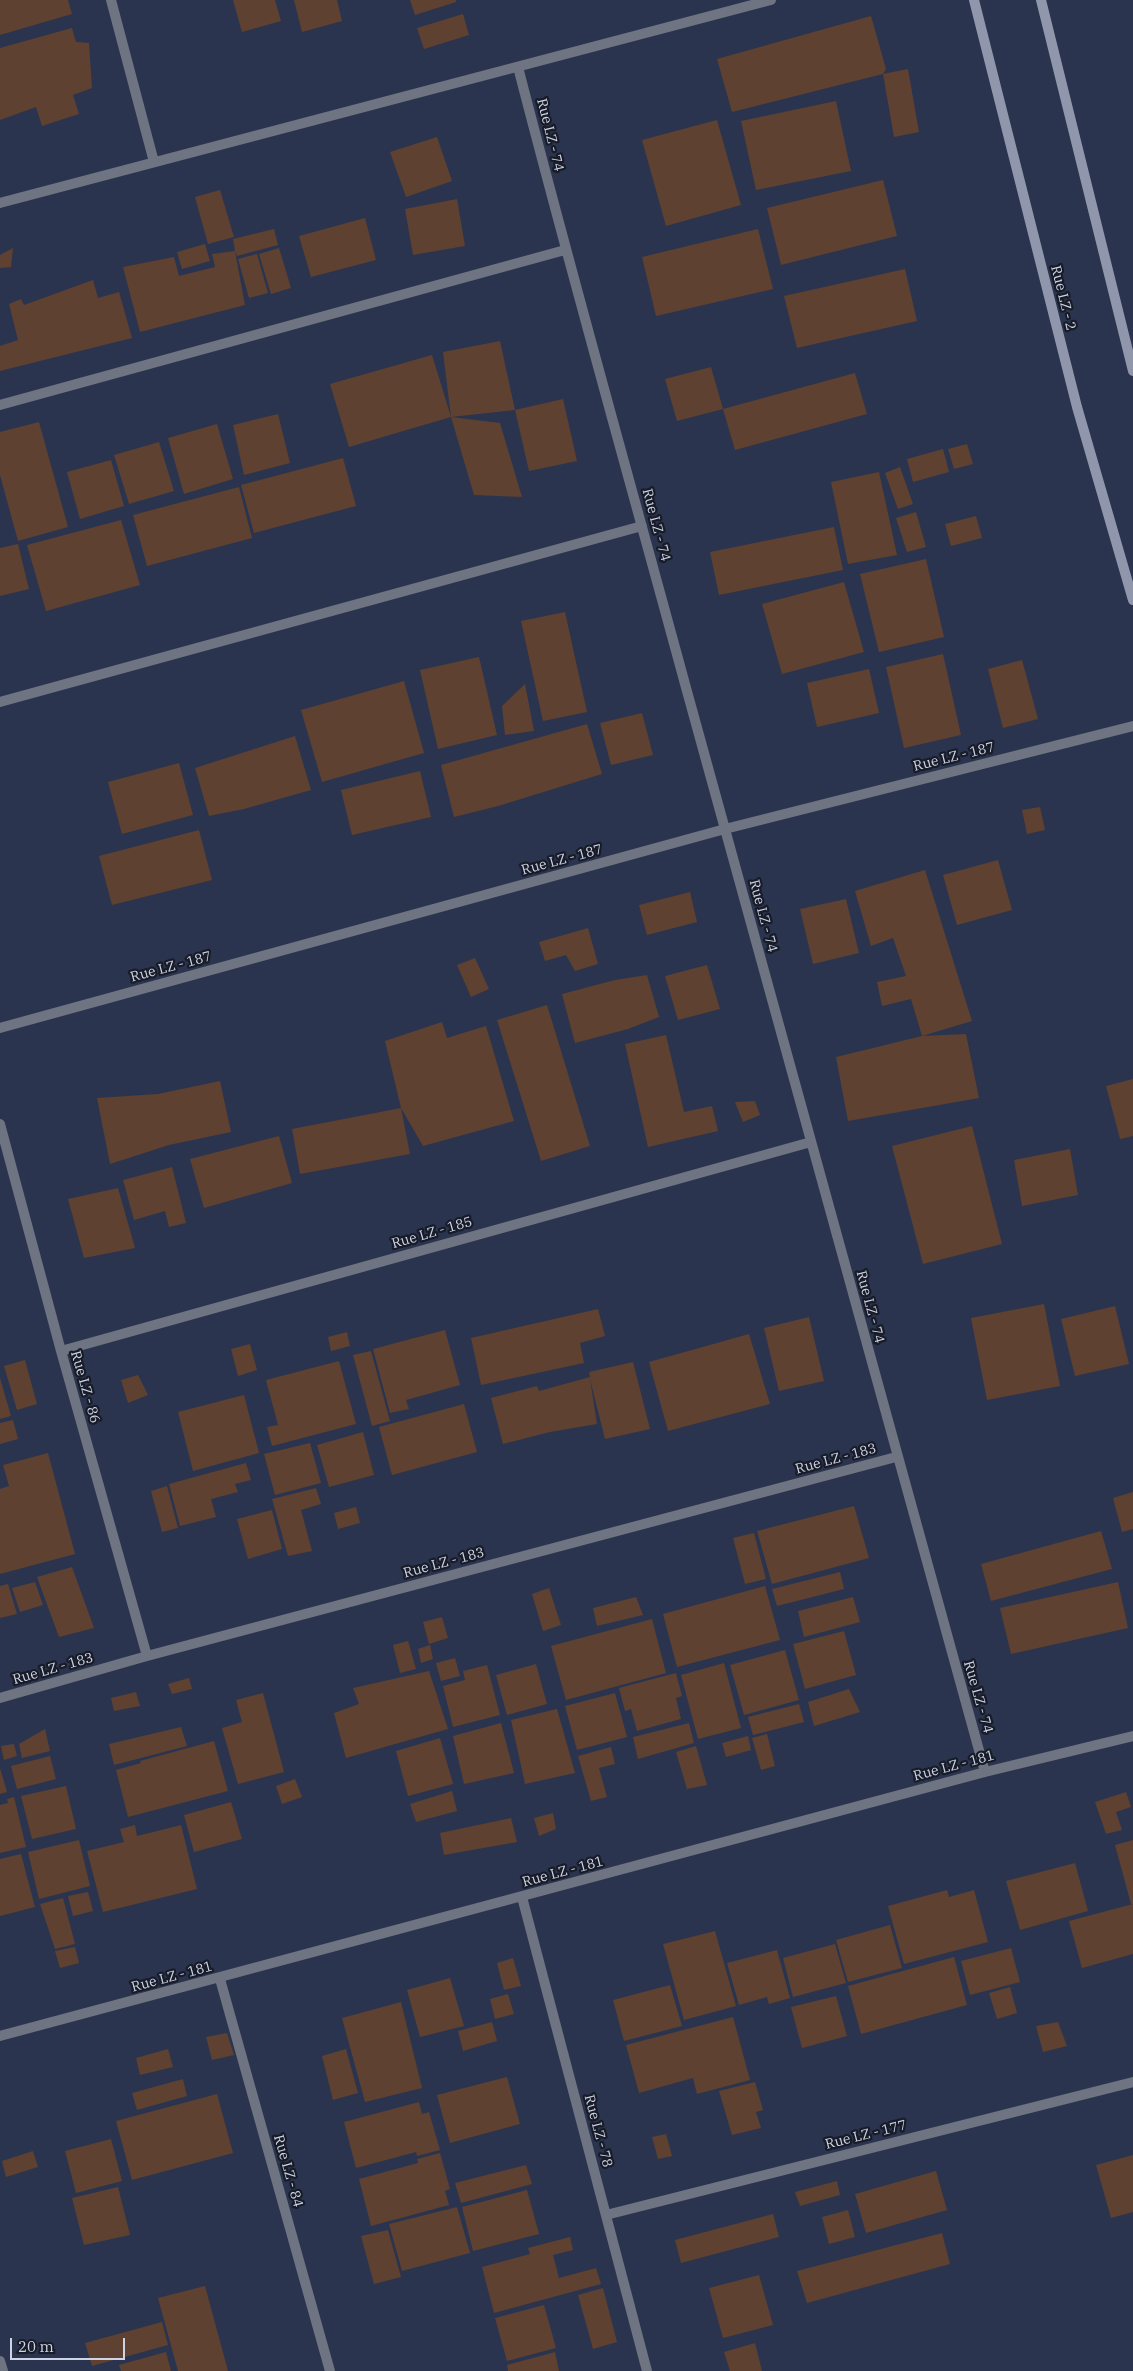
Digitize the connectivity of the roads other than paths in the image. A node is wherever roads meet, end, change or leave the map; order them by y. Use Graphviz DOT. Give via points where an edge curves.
graph roads {
  1 [pos="111,0"];
  2 [pos="771,0"];
  3 [pos="974,0"];
  4 [pos="1041,0"];
  5 [pos="518,66"];
  6 [pos="154,162"];
  7 [pos="0,203"];
  8 [pos="565,250"];
  9 [pos="1133,372"];
  10 [pos="0,405"];
  11 [pos="642,526"];
  12 [pos="1133,600"];
  13 [pos="0,702"];
  14 [pos="1133,726"];
  15 [pos="725,829"];
  16 [pos="0,1028"];
  17 [pos="0,1124"];
  18 [pos="811,1142"];
  19 [pos="61,1351"];
  20 [pos="896,1458"];
  21 [pos="147,1656"];
  22 [pos="0,1698"];
  23 [pos="1133,1736"];
  24 [pos="985,1772"];
  25 [pos="522,1897"];
  26 [pos="220,1979"];
  27 [pos="0,2036"];
  28 [pos="1133,2082"];
  29 [pos="606,2215"];
  30 [pos="0,2361"];
  31 [pos="3,2371"];
  32 [pos="330,2371"];
  33 [pos="647,2371"];
  1 -- 6 [label="street"];
  2 -- 5 [label="street"];
  3 -- 12 [label="main road, Rue LZ - 2" via="1077,407"];
  4 -- 9 [label="main road"];
  5 -- 6 [label="street"];
  5 -- 8 [label="street, Rue LZ - 74"];
  6 -- 7 [label="street"];
  8 -- 10 [label="street"];
  8 -- 11 [label="street, Rue LZ - 74"];
  11 -- 13 [label="street"];
  11 -- 15 [label="street, Rue LZ - 74"];
  14 -- 15 [label="street, Rue LZ - 187"];
  15 -- 16 [label="street, Rue LZ - 187"];
  15 -- 18 [label="street, Rue LZ - 74"];
  17 -- 19 [label="street, Rue LZ - 86"];
  18 -- 19 [label="street, Rue LZ - 185"];
  18 -- 20 [label="street, Rue LZ - 74"];
  19 -- 21 [label="street, Rue LZ - 86"];
  20 -- 21 [label="street, Rue LZ - 183"];
  20 -- 24 [label="street, Rue LZ - 74"];
  21 -- 22 [label="street, Rue LZ - 183"];
  23 -- 24 [label="street, Rue LZ - 181"];
  24 -- 25 [label="street, Rue LZ - 181"];
  25 -- 26 [label="street, Rue LZ - 181"];
  25 -- 29 [label="street, Rue LZ - 78"];
  26 -- 27 [label="street, Rue LZ - 181"];
  26 -- 32 [label="street, Rue LZ - 84"];
  28 -- 29 [label="street, Rue LZ - 177"];
  29 -- 33 [label="street, Rue LZ - 78"];
  30 -- 31 [label="street"];
}
